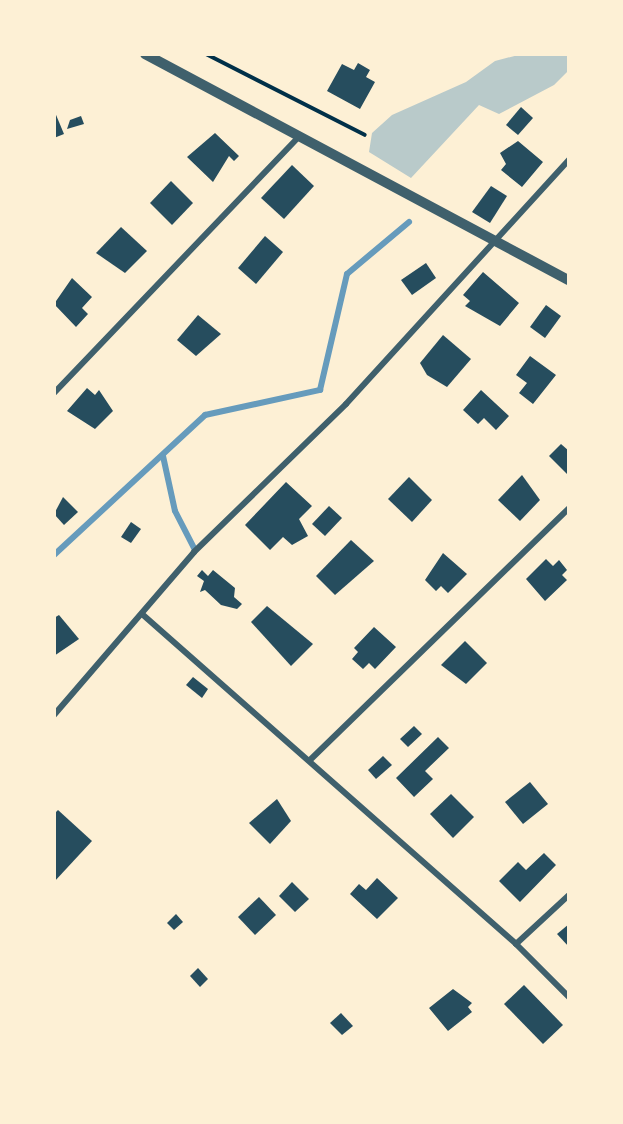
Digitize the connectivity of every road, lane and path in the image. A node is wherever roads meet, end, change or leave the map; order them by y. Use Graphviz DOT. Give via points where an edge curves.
graph roads {
  1 [pos="145,54"];
  2 [pos="206,54"];
  3 [pos="365,135"];
  4 [pos="298,138"];
  5 [pos="569,160"];
  6 [pos="494,243"];
  7 [pos="569,280"];
  8 [pos="54,393"];
  9 [pos="569,508"];
  10 [pos="142,614"];
  11 [pos="54,715"];
  12 [pos="310,760"];
  13 [pos="569,895"];
  14 [pos="516,944"];
  15 [pos="569,997"];
  1 -- 4 [label="street"];
  2 -- 3 [label="path"];
  4 -- 6 [label="street"];
  4 -- 8 [label="street"];
  5 -- 6 [label="street"];
  6 -- 7 [label="street"];
  6 -- 10 [label="street" via="346,404 195,552"];
  9 -- 12 [label="street"];
  10 -- 11 [label="street"];
  10 -- 12 [label="street"];
  12 -- 14 [label="street"];
  13 -- 14 [label="street"];
  14 -- 15 [label="street"];
}
